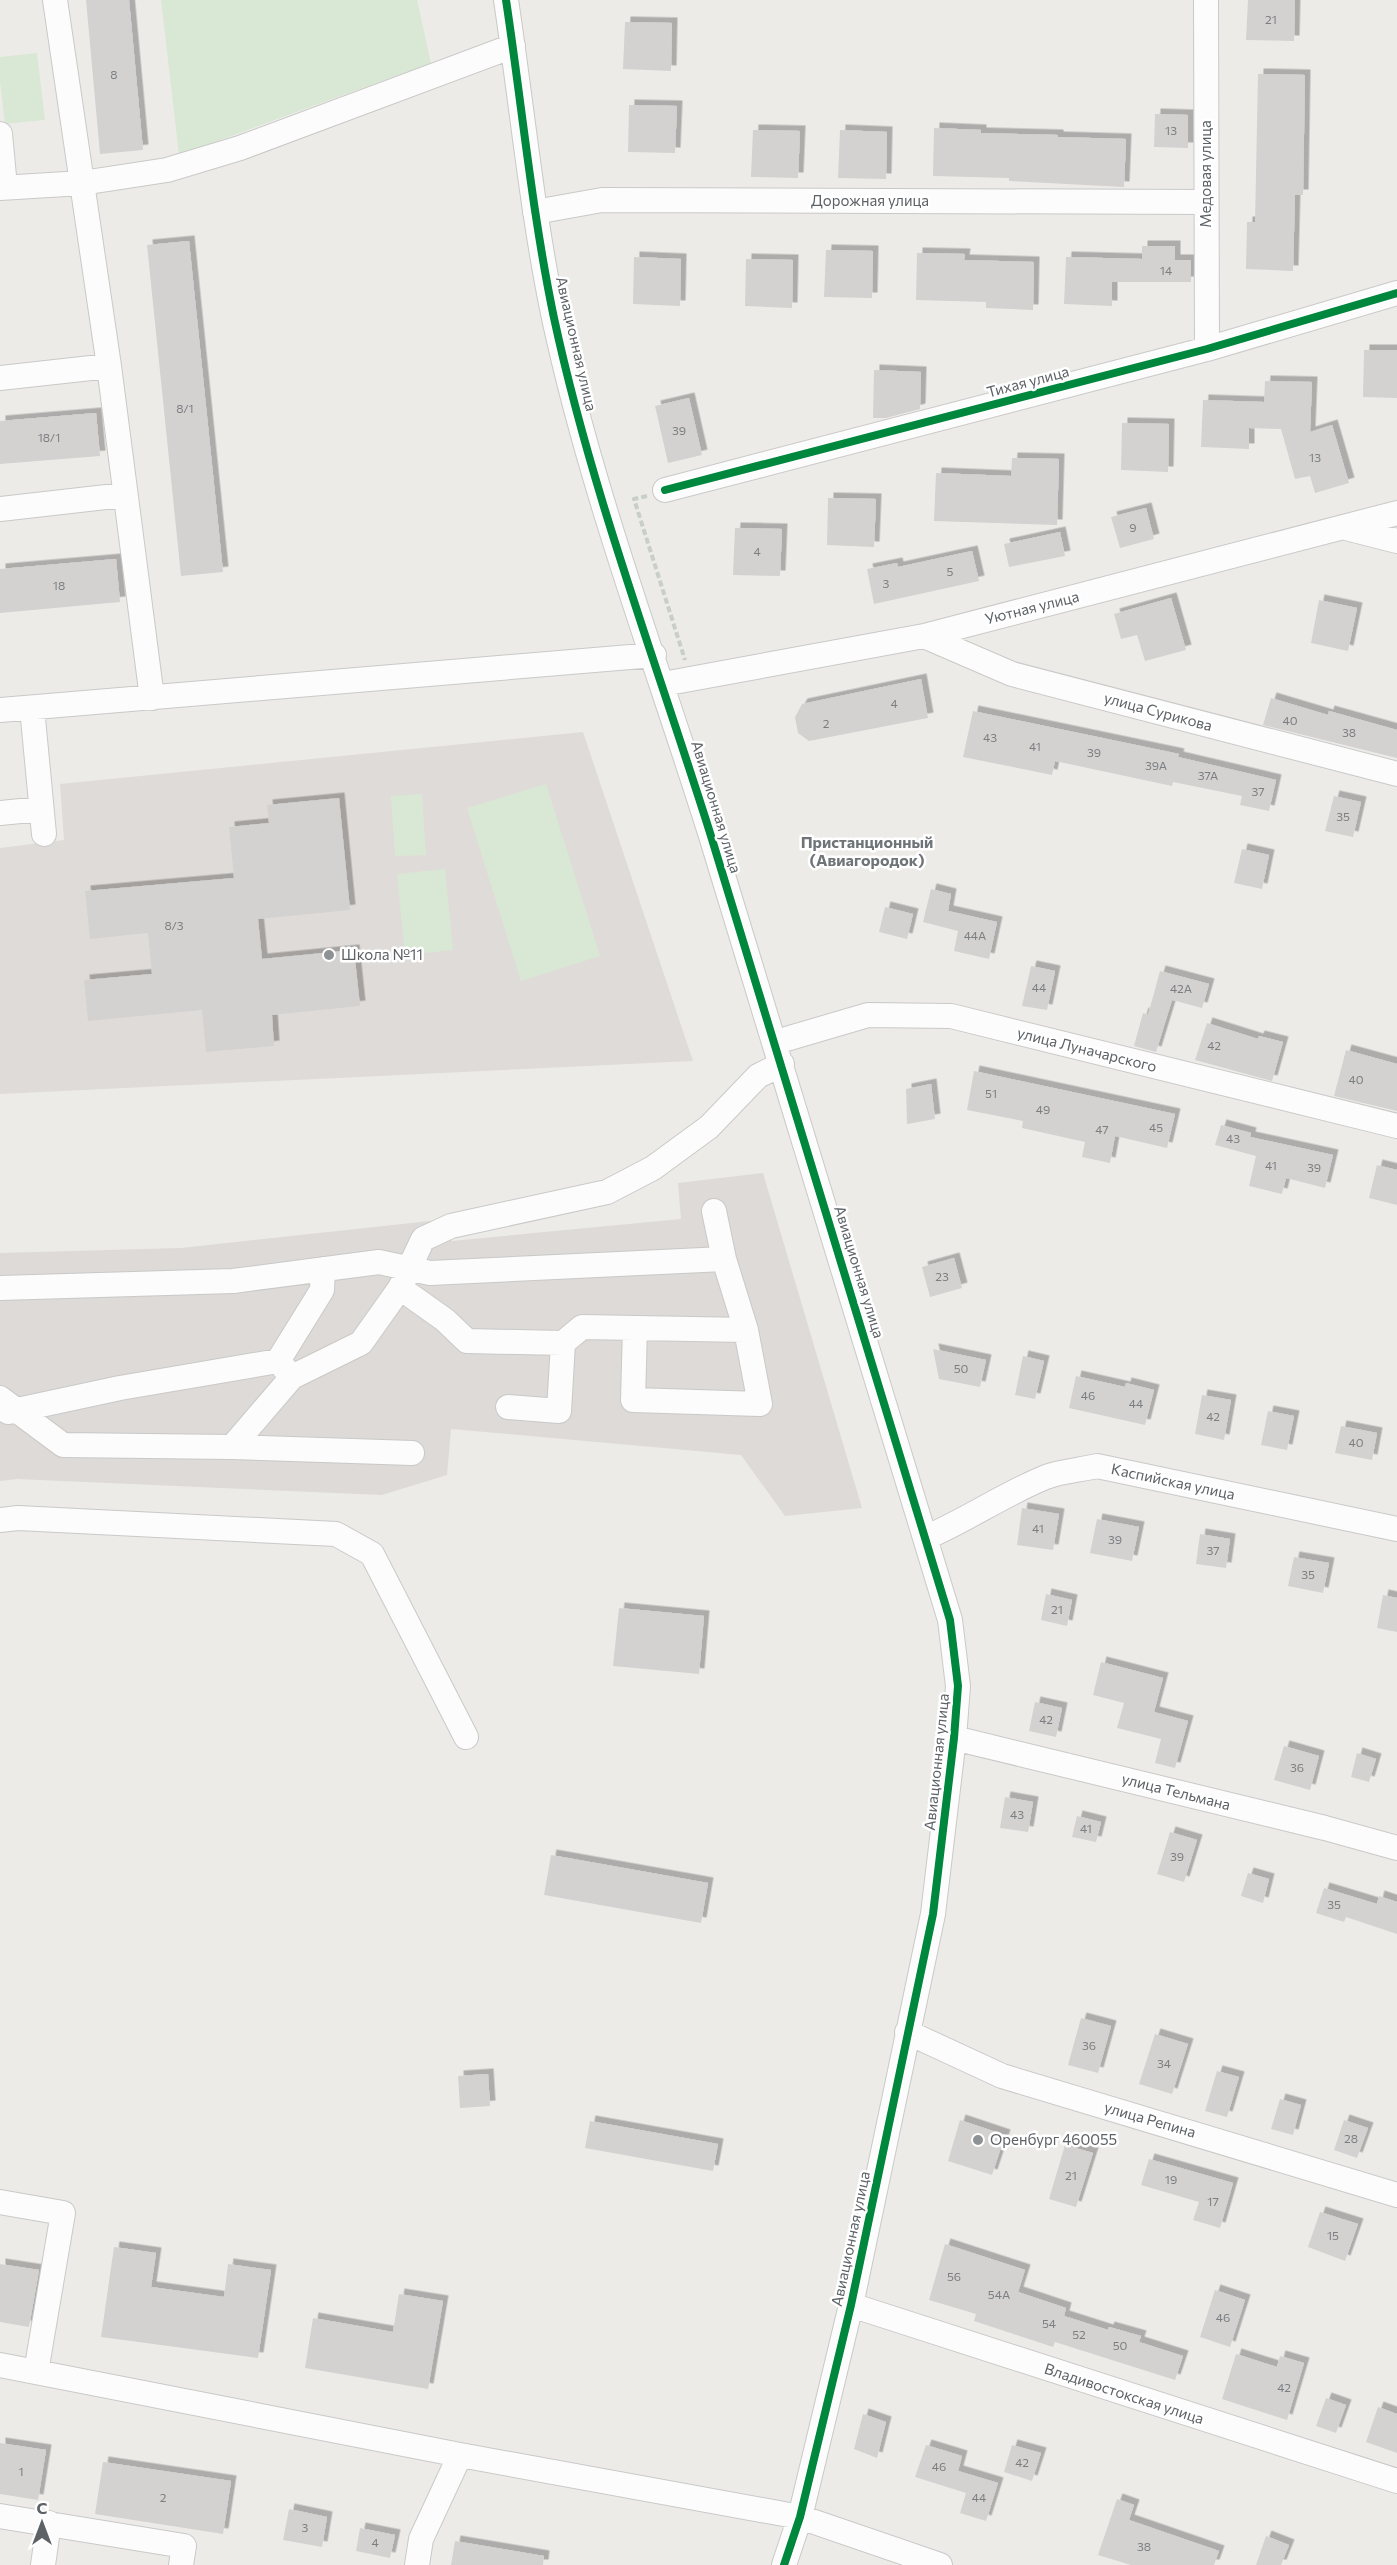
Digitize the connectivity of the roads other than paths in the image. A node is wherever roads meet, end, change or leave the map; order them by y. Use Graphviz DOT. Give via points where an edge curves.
graph roads {
  1 [pos="55,0"];
  2 [pos="507,0"];
  3 [pos="1206,0"];
  4 [pos="513,46"];
  5 [pos="0,134"];
  6 [pos="82,183"];
  7 [pos="2,188"];
  8 [pos="1206,202"];
  9 [pos="535,212"];
  10 [pos="1397,293"];
  11 [pos="1207,349"];
  12 [pos="109,366"];
  13 [pos="0,378"];
  14 [pos="664,490"];
  15 [pos="124,495"];
  16 [pos="0,509"];
  17 [pos="1397,513"];
  18 [pos="1343,528"];
  19 [pos="1397,541"];
  20 [pos="924,636"];
  21 [pos="654,655"];
  22 [pos="663,684"];
  23 [pos="152,698"];
  24 [pos="32,708"];
  25 [pos="0,710"];
  26 [pos="1397,774"];
  27 [pos="41,808"];
  28 [pos="0,813"];
  29 [pos="44,834"];
  30 [pos="779,1053"];
  31 [pos="1397,1126"];
  32 [pos="714,1211"];
  33 [pos="724,1258"];
  34 [pos="323,1269"];
  35 [pos="405,1278"];
  36 [pos="0,1288"];
  37 [pos="635,1328"];
  38 [pos="746,1330"];
  39 [pos="563,1343"];
  40 [pos="285,1369"];
  41 [pos="508,1407"];
  42 [pos="6,1408"];
  43 [pos="232,1447"];
  44 [pos="412,1453"];
  45 [pos="0,1520"];
  46 [pos="1397,1529"];
  47 [pos="925,1538"];
  48 [pos="466,1737"];
  49 [pos="954,1738"];
  50 [pos="1397,1848"];
  51 [pos="907,2032"];
  52 [pos="1397,2195"];
  53 [pos="0,2202"];
  54 [pos="851,2305"];
  55 [pos="0,2365"];
  56 [pos="36,2372"];
  57 [pos="460,2455"];
  58 [pos="1397,2481"];
  59 [pos="0,2516"];
  60 [pos="800,2517"];
  61 [pos="49,2523"];
  62 [pos="43,2565"];
  63 [pos="181,2565"];
  64 [pos="417,2565"];
  65 [pos="784,2565"];
  66 [pos="940,2565"];
  1 -- 6 [label="street"];
  2 -- 4 [label="street, Авиационная улица"];
  3 -- 8 [label="street, Медовая улица"];
  4 -- 6 [label="street" via="240,148 167,170"];
  4 -- 9 [label="street, Авиационная улица"];
  5 -- 7 [label="street"];
  6 -- 7 [label="street"];
  6 -- 12 [label="street"];
  8 -- 9 [label="street, Дорожная улица" via="602,200"];
  8 -- 11 [label="street, Медовая улица"];
  9 -- 21 [label="street, Авиационная улица" via="576,408 617,552"];
  10 -- 11 [label="street, Тихая улица"];
  11 -- 14 [label="street, Тихая улица"];
  12 -- 13 [label="street"];
  12 -- 15 [label="street"];
  15 -- 16 [label="street"];
  15 -- 23 [label="street"];
  17 -- 18 [label="street, Уютная улица"];
  18 -- 19 [label="street"];
  18 -- 20 [label="street, Уютная улица"];
  20 -- 22 [label="street, Уютная улица"];
  20 -- 26 [label="street, улица Сурикова" via="1012,674"];
  21 -- 22 [label="street, Авиационная улица"];
  21 -- 23 [label="street"];
  22 -- 30 [label="street, Авиационная улица"];
  23 -- 24 [label="street"];
  24 -- 25 [label="street"];
  24 -- 27 [label="street"];
  27 -- 28 [label="street"];
  27 -- 29 [label="street"];
  30 -- 31 [label="street, улица Луначарского" via="868,1015 951,1016"];
  30 -- 35 [label="street, улица Луначарского" via="708,1127 653,1168 607,1192 451,1226 423,1239"];
  30 -- 47 [label="street, Авиационная улица"];
  32 -- 33 [label="street"];
  33 -- 35 [label="street"];
  33 -- 38 [label="street"];
  34 -- 35 [label="street" via="379,1262"];
  34 -- 36 [label="street" via="233,1281"];
  34 -- 40 [label="street" via="322,1290"];
  35 -- 39 [label="street" via="467,1341"];
  35 -- 40 [label="street, улица Луначарского" via="361,1343"];
  37 -- 38 [label="street"];
  37 -- 38 [label="street" via="633,1400 760,1404"];
  37 -- 39 [label="street" via="582,1327"];
  39 -- 41 [label="street" via="558,1411"];
  40 -- 42 [label="street" via="120,1388"];
  40 -- 43 [label="street"];
  42 -- 43 [label="street" via="63,1445"];
  43 -- 44 [label="street"];
  45 -- 48 [label="street" via="336,1534 372,1554"];
  46 -- 47 [label="street, Каспийская улица" via="1097,1466 1049,1476 1006,1494"];
  47 -- 49 [label="street, Авиационная улица" via="950,1620 958,1686"];
  49 -- 50 [label="street, улица Тельмана"];
  49 -- 51 [label="street, Авиационная улица" via="933,1914"];
  51 -- 52 [label="street, улица Репина" via="1002,2076"];
  51 -- 54 [label="street, Авиационная улица"];
  53 -- 56 [label="street" via="63,2213"];
  54 -- 58 [label="street, Владивостокская улица"];
  54 -- 60 [label="street, Авиационная улица"];
  55 -- 56 [label="street"];
  56 -- 57 [label="street"];
  57 -- 60 [label="street"];
  57 -- 64 [label="street" via="421,2539"];
  59 -- 61 [label="street"];
  60 -- 65 [label="street, Авиационная улица"];
  60 -- 66 [label="street"];
  61 -- 62 [label="street"];
  61 -- 63 [label="street" via="184,2546"];
}
